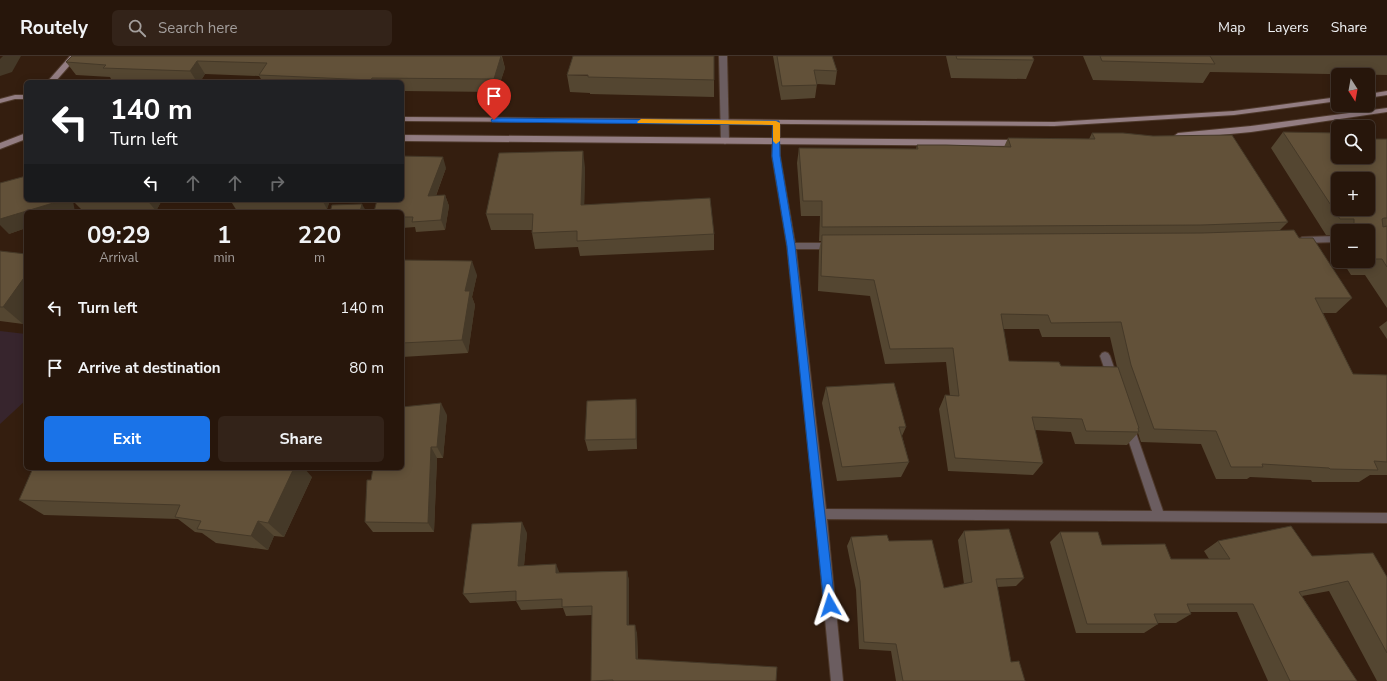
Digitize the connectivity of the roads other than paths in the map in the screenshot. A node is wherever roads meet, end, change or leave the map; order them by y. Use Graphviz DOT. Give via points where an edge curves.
graph roads {
  1 [pos="74,56"];
  2 [pos="723,56"];
  3 [pos="53,80"];
  4 [pos="1387,93"];
  5 [pos="1375,95"];
  6 [pos="24,97"];
  7 [pos="0,101"];
  8 [pos="1331,101"];
  9 [pos="1387,110"];
  10 [pos="404,119"];
  11 [pos="725,122"];
  12 [pos="776,123"];
  13 [pos="24,137"];
  14 [pos="1168,137"];
  15 [pos="404,138"];
  16 [pos="725,141"];
  17 [pos="776,142"];
  18 [pos="1027,143"];
  19 [pos="0,146"];
  20 [pos="1331,239"];
  21 [pos="1291,241"];
  22 [pos="791,246"];
  23 [pos="839,246"];
  24 [pos="1105,356"];
  25 [pos="1117,392"];
  26 [pos="1125,414"];
  27 [pos="821,514"];
  28 [pos="1159,516"];
  29 [pos="1387,518"];
  30 [pos="837,681"];
  1 -- 3 [label="main road"];
  2 -- 11 [label="street"];
  4 -- 5 [label="main road"];
  6 -- 7 [label="main road"];
  8 -- 12 [label="main road" via="1234,112 1078,123"];
  9 -- 14 [label="main road" via="1251,129"];
  10 -- 11 [label="main road"];
  11 -- 12 [label="main road"];
  11 -- 16 [label="street"];
  12 -- 17 [label="street"];
  13 -- 19 [label="main road"];
  15 -- 16 [label="main road"];
  16 -- 17 [label="main road"];
  17 -- 18 [label="main road"];
  17 -- 22 [label="street"];
  20 -- 21 [label="street"];
  22 -- 23 [label="street"];
  22 -- 27 [label="street"];
  24 -- 25 [label="street"];
  26 -- 28 [label="street"];
  27 -- 28 [label="street"];
  27 -- 30 [label="street"];
  28 -- 29 [label="street"];
}
